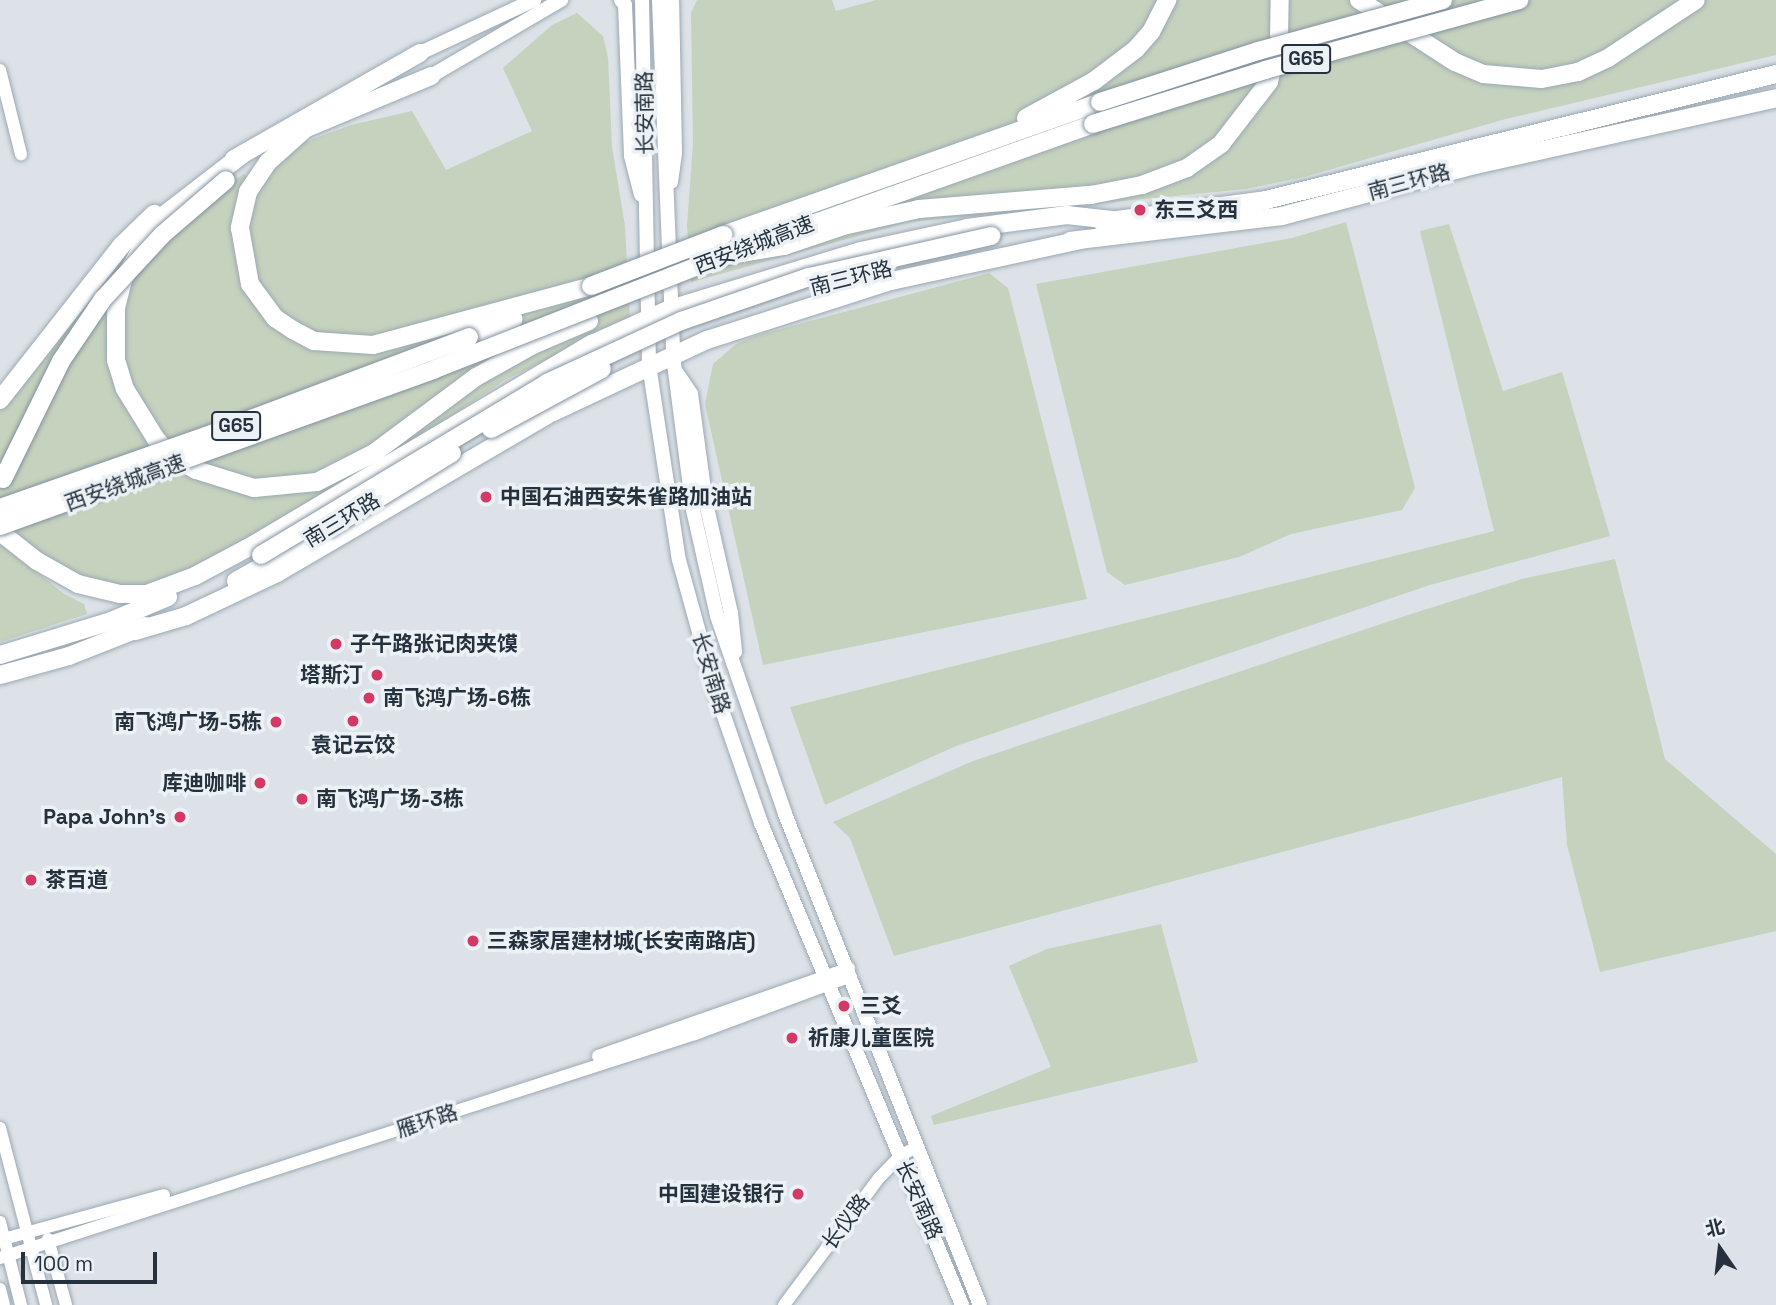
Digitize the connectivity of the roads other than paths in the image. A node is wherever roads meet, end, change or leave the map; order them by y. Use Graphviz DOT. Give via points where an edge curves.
graph roads {
  1 [pos="534,0"];
  2 [pos="561,0"];
  3 [pos="621,0"];
  4 [pos="642,0"];
  5 [pos="659,0"];
  6 [pos="672,0"];
  7 [pos="1167,0"];
  8 [pos="1280,0"];
  9 [pos="1359,0"];
  10 [pos="1443,0"];
  11 [pos="1520,0"];
  12 [pos="1696,0"];
  13 [pos="420,53"];
  14 [pos="0,71"];
  15 [pos="1776,74"];
  16 [pos="431,76"];
  17 [pos="1776,98"];
  18 [pos="306,128"];
  19 [pos="982,141"];
  20 [pos="21,154"];
  21 [pos="243,154"];
  22 [pos="665,218"];
  23 [pos="1112,220"];
  24 [pos="648,222"];
  25 [pos="1080,240"];
  26 [pos="993,242"];
  27 [pos="723,256"];
  28 [pos="682,272"];
  29 [pos="591,286"];
  30 [pos="670,309"];
  31 [pos="649,318"];
  32 [pos="673,363"];
  33 [pos="649,365"];
  34 [pos="0,400"];
  35 [pos="0,485"];
  36 [pos="0,508"];
  37 [pos="0,526"];
  38 [pos="0,532"];
  39 [pos="193,588"];
  40 [pos="147,594"];
  41 [pos="135,631"];
  42 [pos="0,655"];
  43 [pos="0,675"];
  44 [pos="850,972"];
  45 [pos="826,981"];
  46 [pos="0,1128"];
  47 [pos="916,1147"];
  48 [pos="900,1156"];
  49 [pos="0,1222"];
  50 [pos="28,1234"];
  51 [pos="2,1240"];
  52 [pos="48,1240"];
  53 [pos="32,1248"];
  54 [pos="4,1257"];
  55 [pos="0,1289"];
  56 [pos="4,1305"];
  57 [pos="21,1305"];
  58 [pos="46,1305"];
  59 [pos="66,1305"];
  60 [pos="784,1305"];
  61 [pos="961,1305"];
  62 [pos="979,1305"];
  1 -- 13 [label="main road"];
  2 -- 16 [label="main road"];
  3 -- 24 [label="main road" via="625,5 631,156"];
  4 -- 24 [label="main road, 长安南路"];
  5 -- 22 [label="main road, 长安南路"];
  6 -- 22 [label="main road" via="675,152"];
  7 -- 19 [label="highway" via="1151,32 1113,68"];
  8 -- 27 [label="highway, bridge" via="1279,39 1269,82 1220,145 1187,168 1142,185 1091,195 919,209 843,226 784,246"];
  9 -- 12 [label="highway, bridge" via="1455,62 1512,79 1578,72 1608,58"];
  10 -- 19 [label="highway, 西安绕城高速 / G65, bridge" via="1258,51"];
  11 -- 27 [label="highway, 西安绕城高速 / G65, bridge" via="1265,70 1093,124"];
  13 -- 21 [label="highway"];
  14 -- 20 [label="main road"];
  15 -- 23 [label="highway, 南三环路" via="1266,200"];
  16 -- 18 [label="highway"];
  17 -- 25 [label="highway, 南三环路" via="1475,165 1282,216"];
  18 -- 29 [label="highway" via="268,162 248,192 240,228 250,284 275,318 314,341 345,346 409,338"];
  18 -- 35 [label="highway, bridge" via="226,180 162,234 103,299 61,361"];
  19 -- 29 [label="highway, 西安绕城高速 / G65, bridge"];
  21 -- 28 [label="highway, bridge" via="159,219 124,280 116,309 116,360 125,389 171,456 229,484 254,488 317,482 351,467 476,377 533,345 620,309"];
  21 -- 34 [label="highway" via="170,200 122,245"];
  22 -- 30 [label="main road, 长安南路"];
  23 -- 26 [label="highway, 南三环路"];
  23 -- 30 [label="highway" via="1067,215 967,229 861,251"];
  24 -- 31 [label="main road, 长安南路"];
  25 -- 26 [label="highway, 南三环路"];
  25 -- 32 [label="highway" via="840,295 772,316"];
  26 -- 39 [label="highway, 南三环路, bridge" via="809,277 681,321 547,383 261,555"];
  26 -- 41 [label="highway, 南三环路, bridge" via="795,293 679,334 603,368 493,428 330,528"];
  27 -- 28 [label="highway, 西安绕城高速 / G65, bridge"];
  28 -- 37 [label="highway, 西安绕城高速 / G65, bridge" via="435,369"];
  29 -- 36 [label="highway, 西安绕城高速 / G65, bridge" via="325,393"];
  30 -- 31 [label="highway"];
  30 -- 32 [label="main road, 长安南路"];
  31 -- 33 [label="main road, 长安南路"];
  31 -- 40 [label="highway" via="592,344 253,545 195,576"];
  32 -- 33 [label="highway"];
  32 -- 44 [label="main road, 长安南路" via="693,510 717,616 785,814"];
  33 -- 41 [label="highway" via="454,466 277,573 186,616"];
  33 -- 45 [label="main road, 长安南路" via="677,550 697,626 761,823"];
  38 -- 40 [label="highway, 南三环路" via="37,561 78,584 120,594"];
  39 -- 40 [label="highway, 南三环路"];
  39 -- 42 [label="highway, 南三环路" via="111,621"];
  41 -- 43 [label="highway, 南三环路"];
  44 -- 45 [label="main road, 雁环路"];
  44 -- 47 [label="main road, 长安南路"];
  45 -- 48 [label="main road, 长安南路"];
  45 -- 50 [label="main road, 雁环路" via="382,1130"];
  45 -- 52 [label="main road, 雁环路" via="410,1127"];
  46 -- 50 [label="main road"];
  47 -- 48 [label="main road, 长仪路"];
  47 -- 62 [label="main road, 长安南路"];
  48 -- 60 [label="main road, 长仪路"];
  48 -- 61 [label="main road, 长安南路"];
  49 -- 51 [label="main road"];
  50 -- 51 [label="main road, 雁环路"];
  50 -- 53 [label="main road"];
  51 -- 54 [label="main road"];
  52 -- 53 [label="main road, 雁环路"];
  52 -- 59 [label="main road"];
  53 -- 54 [label="main road, 雁环路"];
  53 -- 58 [label="main road"];
  54 -- 57 [label="main road"];
  55 -- 56 [label="main road"];
}
